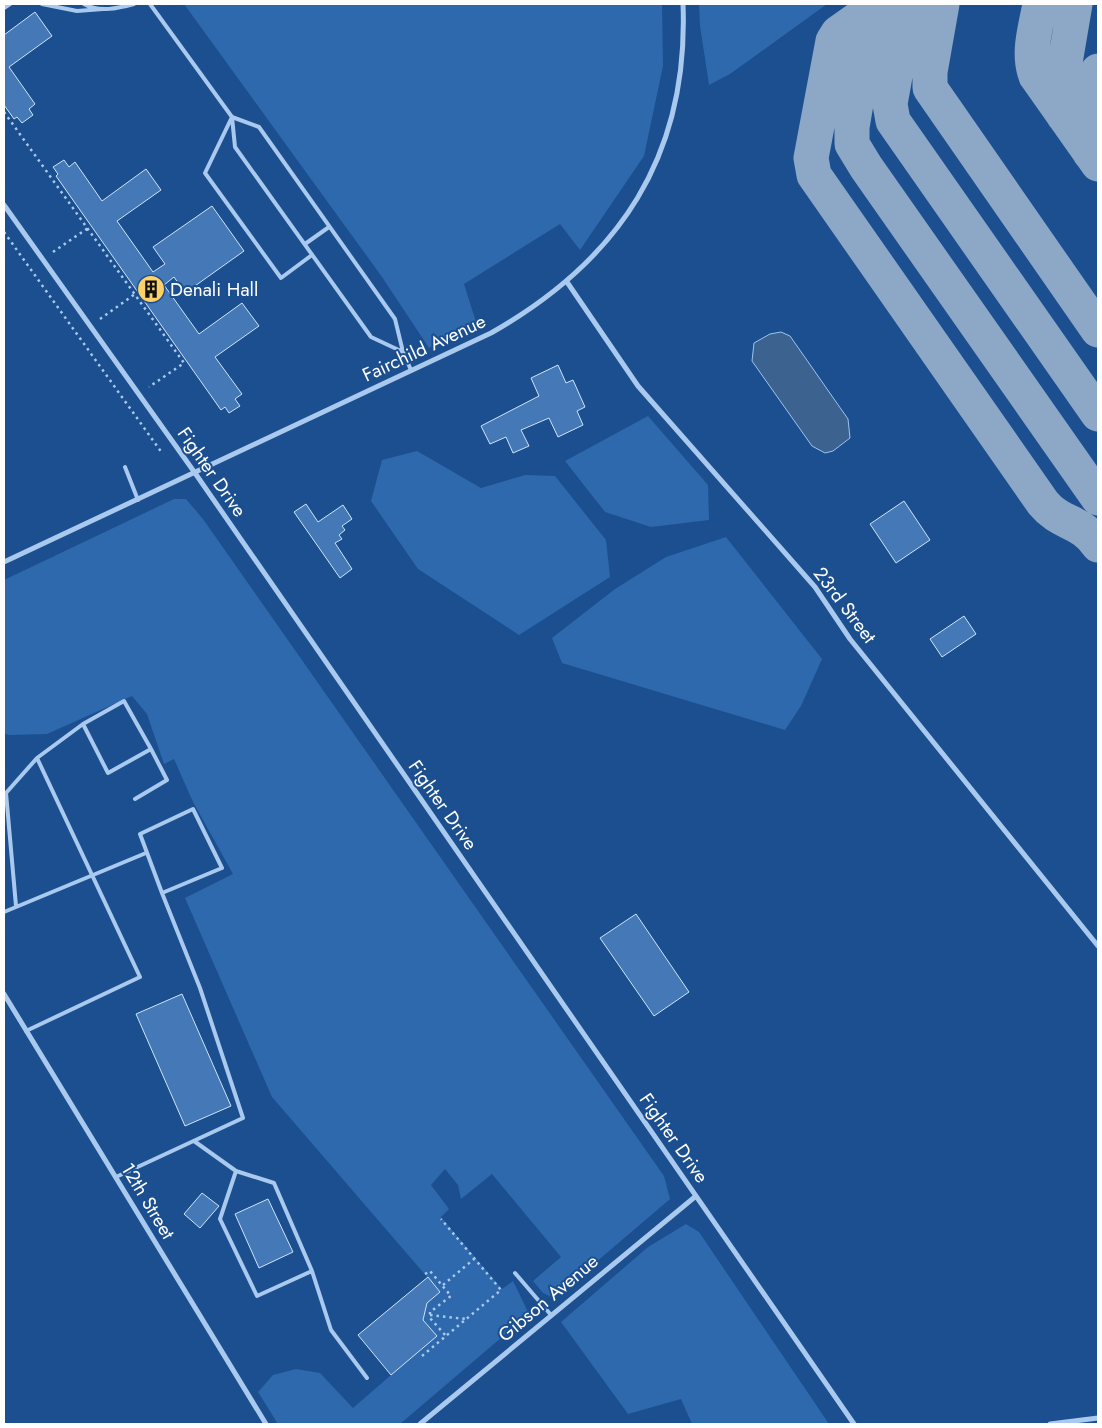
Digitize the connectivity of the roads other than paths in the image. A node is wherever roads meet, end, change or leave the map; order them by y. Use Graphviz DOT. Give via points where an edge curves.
graph roads {
  1 [pos="10,4"];
  2 [pos="42,4"];
  3 [pos="84,4"];
  4 [pos="134,4"];
  5 [pos="150,4"];
  6 [pos="683,4"];
  7 [pos="4,8"];
  8 [pos="102,9"];
  9 [pos="232,117"];
  10 [pos="4,205"];
  11 [pos="329,227"];
  12 [pos="305,244"];
  13 [pos="312,255"];
  14 [pos="567,282"];
  15 [pos="403,352"];
  16 [pos="411,370"];
  17 [pos="124,468"];
  18 [pos="195,473"];
  19 [pos="138,500"];
  20 [pos="4,562"];
  21 [pos="83,724"];
  22 [pos="151,749"];
  23 [pos="37,758"];
  24 [pos="135,799"];
  25 [pos="146,853"];
  26 [pos="93,875"];
  27 [pos="162,893"];
  28 [pos="16,906"];
  29 [pos="4,912"];
  30 [pos="1098,946"];
  31 [pos="4,994"];
  32 [pos="26,1031"];
  33 [pos="194,1141"];
  34 [pos="236,1171"];
  35 [pos="116,1177"];
  36 [pos="696,1196"];
  37 [pos="312,1271"];
  38 [pos="515,1274"];
  39 [pos="551,1316"];
  40 [pos="367,1378"];
  41 [pos="1098,1418"];
  42 [pos="266,1424"];
  43 [pos="420,1424"];
  44 [pos="854,1424"];
  45 [pos="1050,1424"];
  1 -- 7 [label="lane"];
  2 -- 8 [label="lane" via="77,11"];
  3 -- 8 [label="lane"];
  4 -- 8 [label="lane"];
  5 -- 9 [label="lane"];
  6 -- 14 [label="street, Fairchild Avenue" via="681,67 674,109 663,144 630,210"];
  9 -- 11 [label="lane" via="258,127"];
  9 -- 12 [label="lane" via="235,146"];
  9 -- 13 [label="lane" via="206,172 281,278"];
  10 -- 18 [label="street, Fighter Drive"];
  11 -- 12 [label="lane"];
  11 -- 15 [label="lane" via="395,318"];
  12 -- 13 [label="lane"];
  13 -- 15 [label="lane" via="371,337"];
  14 -- 16 [label="street, Fairchild Avenue" via="539,304 491,333"];
  14 -- 30 [label="street, 23rd Street" via="638,386 815,587 850,639"];
  15 -- 16 [label="lane"];
  16 -- 18 [label="street, Fairchild Avenue"];
  17 -- 19 [label="lane"];
  18 -- 19 [label="street, Fairchild Avenue"];
  18 -- 36 [label="street, Fighter Drive"];
  19 -- 20 [label="street, Fairchild Avenue"];
  21 -- 22 [label="lane" via="124,701"];
  21 -- 22 [label="lane" via="108,773"];
  21 -- 23 [label="lane"];
  22 -- 24 [label="lane" via="167,780"];
  23 -- 26 [label="lane"];
  23 -- 28 [label="lane" via="6,793"];
  25 -- 26 [label="lane"];
  25 -- 27 [label="lane"];
  25 -- 27 [label="lane" via="140,834 193,809 222,868"];
  26 -- 28 [label="lane"];
  26 -- 32 [label="lane" via="140,977"];
  27 -- 33 [label="lane" via="200,988 243,1118"];
  28 -- 29 [label="lane"];
  31 -- 32 [label="street, 12th Street"];
  32 -- 35 [label="street, 12th Street"];
  33 -- 34 [label="lane"];
  33 -- 35 [label="lane"];
  34 -- 37 [label="lane" via="274,1183"];
  34 -- 37 [label="lane" via="220,1219 258,1296"];
  35 -- 42 [label="street, 12th Street"];
  36 -- 39 [label="street, Gibson Avenue"];
  36 -- 44 [label="street, Fighter Drive"];
  37 -- 40 [label="lane" via="331,1330"];
  38 -- 39 [label="lane"];
  39 -- 43 [label="street, Gibson Avenue"];
  41 -- 45 [label="street"];
}
